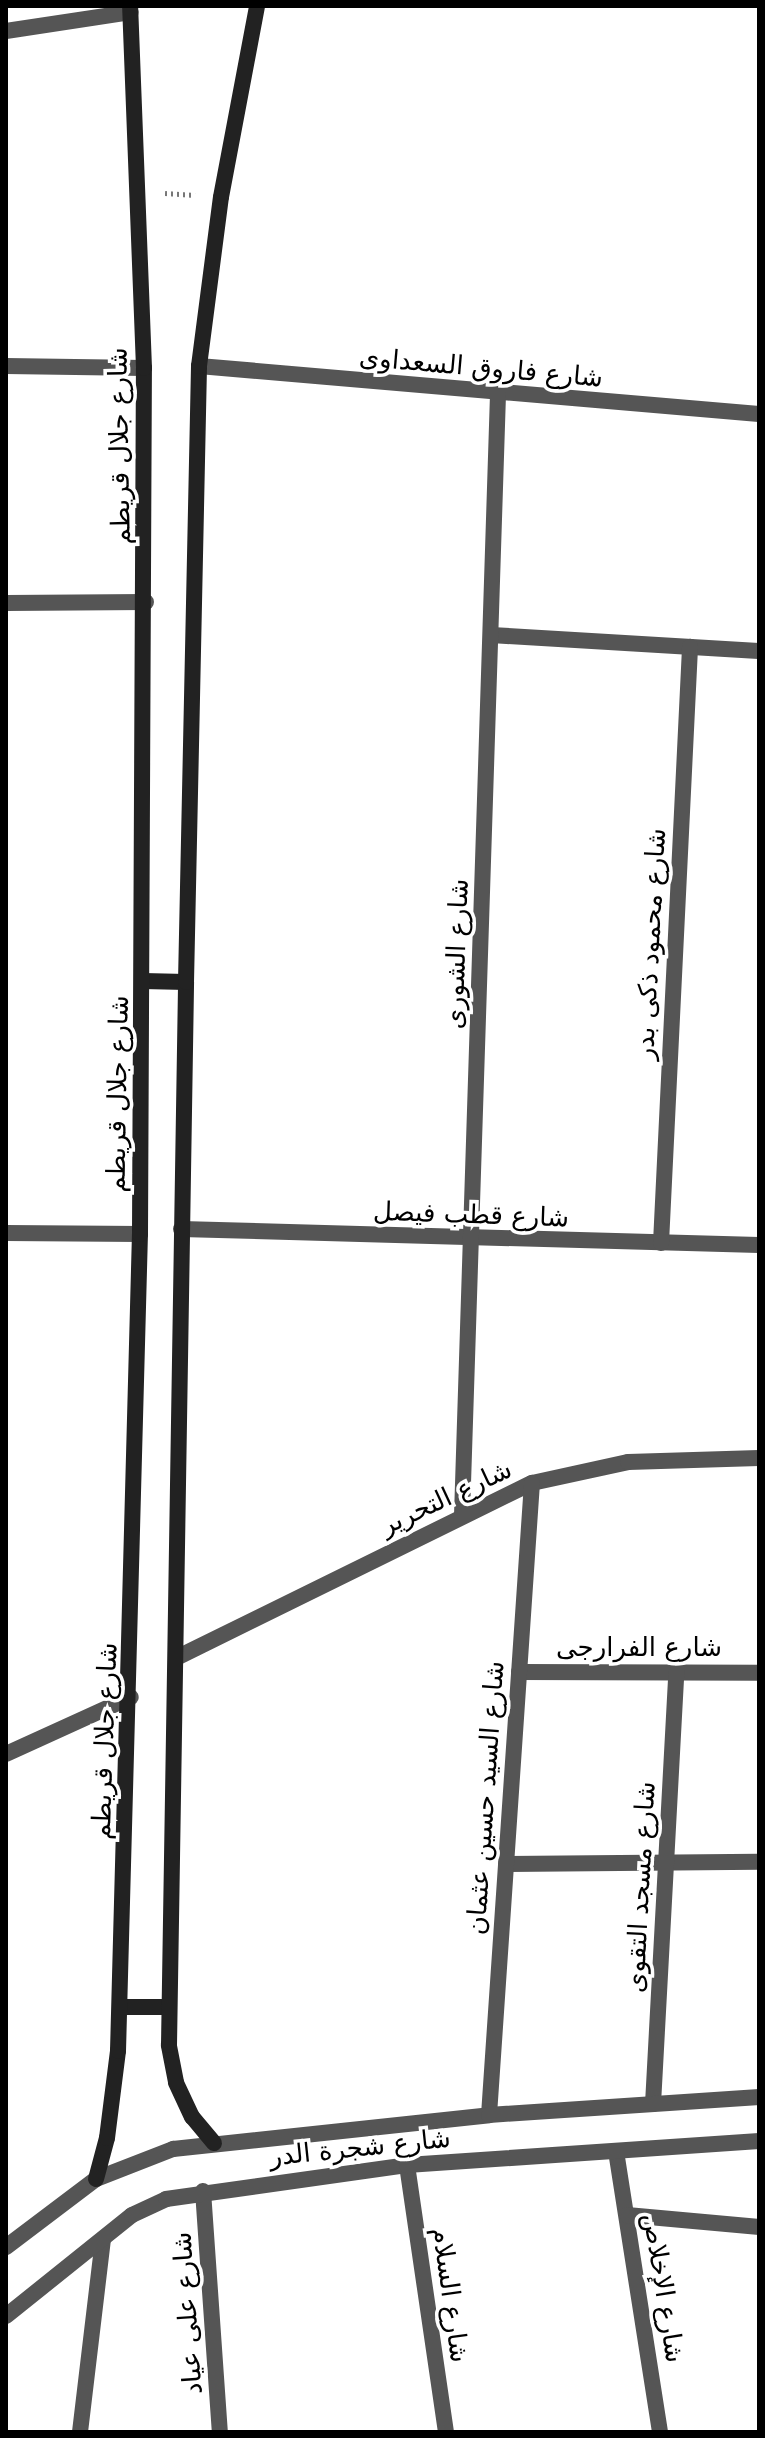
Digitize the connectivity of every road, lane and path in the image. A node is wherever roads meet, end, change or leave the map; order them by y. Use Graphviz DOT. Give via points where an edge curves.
graph roads {
  1 [pos="257,6"];
  2 [pos="130,9"];
  3 [pos="6,31"];
  4 [pos="140,191"];
  5 [pos="221,197"];
  6 [pos="6,366"];
  7 [pos="199,366"];
  8 [pos="144,368"];
  9 [pos="498,396"];
  10 [pos="759,414"];
  11 [pos="146,602"];
  12 [pos="6,603"];
  13 [pos="491,635"];
  14 [pos="690,647"];
  15 [pos="759,651"];
  16 [pos="143,981"];
  17 [pos="186,982"];
  18 [pos="181,1229"];
  19 [pos="6,1233"];
  20 [pos="140,1234"];
  21 [pos="472,1240"];
  22 [pos="661,1243"];
  23 [pos="759,1245"];
  24 [pos="759,1458"];
  25 [pos="532,1483"];
  26 [pos="462,1515"];
  27 [pos="176,1658"];
  28 [pos="519,1672"];
  29 [pos="676,1673"];
  30 [pos="759,1673"];
  31 [pos="131,1697"];
  32 [pos="6,1754"];
  33 [pos="759,1862"];
  34 [pos="666,1863"];
  35 [pos="506,1864"];
  36 [pos="120,2007"];
  37 [pos="169,2007"];
  38 [pos="759,2097"];
  39 [pos="653,2104"];
  40 [pos="489,2115"];
  41 [pos="759,2141"];
  42 [pos="214,2143"];
  43 [pos="616,2151"];
  44 [pos="407,2165"];
  45 [pos="96,2179"];
  46 [pos="203,2191"];
  47 [pos="627,2215"];
  48 [pos="759,2227"];
  49 [pos="103,2240"];
  50 [pos="6,2247"];
  51 [pos="6,2316"];
  52 [pos="80,2432"];
  53 [pos="220,2432"];
  54 [pos="446,2432"];
  55 [pos="660,2432"];
  1 -- 5 [label="main road"];
  2 -- 3 [label="street"];
  2 -- 4 [label="main road, شارع جلال قريطم"];
  4 -- 5 [label="path"];
  4 -- 8 [label="main road, شارع جلال قريطم"];
  5 -- 7 [label="main road"];
  6 -- 8 [label="street"];
  7 -- 9 [label="street, شارع فاروق السعداوى"];
  7 -- 17 [label="main road"];
  8 -- 11 [label="main road, شارع جلال قريطم"];
  9 -- 10 [label="street, شارع فاروق السعداوى"];
  9 -- 13 [label="street, شارع الشورى"];
  11 -- 12 [label="street"];
  11 -- 16 [label="main road, شارع جلال قريطم"];
  13 -- 14 [label="street"];
  13 -- 21 [label="street, شارع الشورى"];
  14 -- 15 [label="street"];
  14 -- 22 [label="street, شارع محمود ذكى بدر"];
  16 -- 17 [label="main road"];
  16 -- 20 [label="main road, شارع جلال قريطم"];
  17 -- 18 [label="main road"];
  18 -- 21 [label="street, شارع قطب فيصل"];
  18 -- 27 [label="main road"];
  19 -- 20 [label="street"];
  20 -- 31 [label="main road, شارع جلال قريطم"];
  21 -- 22 [label="street, شارع قطب فيصل"];
  21 -- 26 [label="street, شارع الشورى"];
  22 -- 23 [label="street, شارع قطب فيصل"];
  24 -- 25 [label="street, شارع التحرير" via="628,1462"];
  25 -- 26 [label="street, شارع التحرير"];
  25 -- 28 [label="street, شارع السيد حسين عثمان"];
  26 -- 27 [label="street, شارع التحرير"];
  27 -- 37 [label="main road"];
  28 -- 29 [label="street, شارع الفرارجى"];
  28 -- 35 [label="street, شارع السيد حسين عثمان"];
  29 -- 30 [label="street, شارع الفرارجى"];
  29 -- 34 [label="street, شارع مسجد التقوى"];
  31 -- 32 [label="street"];
  31 -- 36 [label="main road, شارع جلال قريطم"];
  33 -- 34 [label="street"];
  34 -- 35 [label="street"];
  34 -- 39 [label="street, شارع مسجد التقوى"];
  35 -- 40 [label="street, شارع السيد حسين عثمان"];
  36 -- 37 [label="main road"];
  36 -- 45 [label="main road, شارع جلال قريطم" via="115,2095"];
  37 -- 42 [label="main road" via="176,2082 192,2117"];
  38 -- 39 [label="street, شارع شجرة الدر"];
  39 -- 40 [label="street, شارع شجرة الدر"];
  40 -- 42 [label="street, شارع شجرة الدر"];
  41 -- 43 [label="street, شارع شجرة الدر"];
  42 -- 45 [label="street, شارع شجرة الدر" via="173,2149"];
  43 -- 44 [label="street, شارع شجرة الدر"];
  43 -- 47 [label="street, شارع الإخلاص"];
  44 -- 46 [label="street, شارع شجرة الدر"];
  44 -- 54 [label="street, شارع السلام"];
  45 -- 50 [label="street, شارع شجرة الدر"];
  46 -- 49 [label="street, شارع شجرة الدر" via="143,2210"];
  46 -- 53 [label="street, شارع على عياد"];
  47 -- 48 [label="street"];
  47 -- 55 [label="street, شارع الإخلاص"];
  49 -- 51 [label="street, شارع شجرة الدر"];
  49 -- 52 [label="street"];
}
